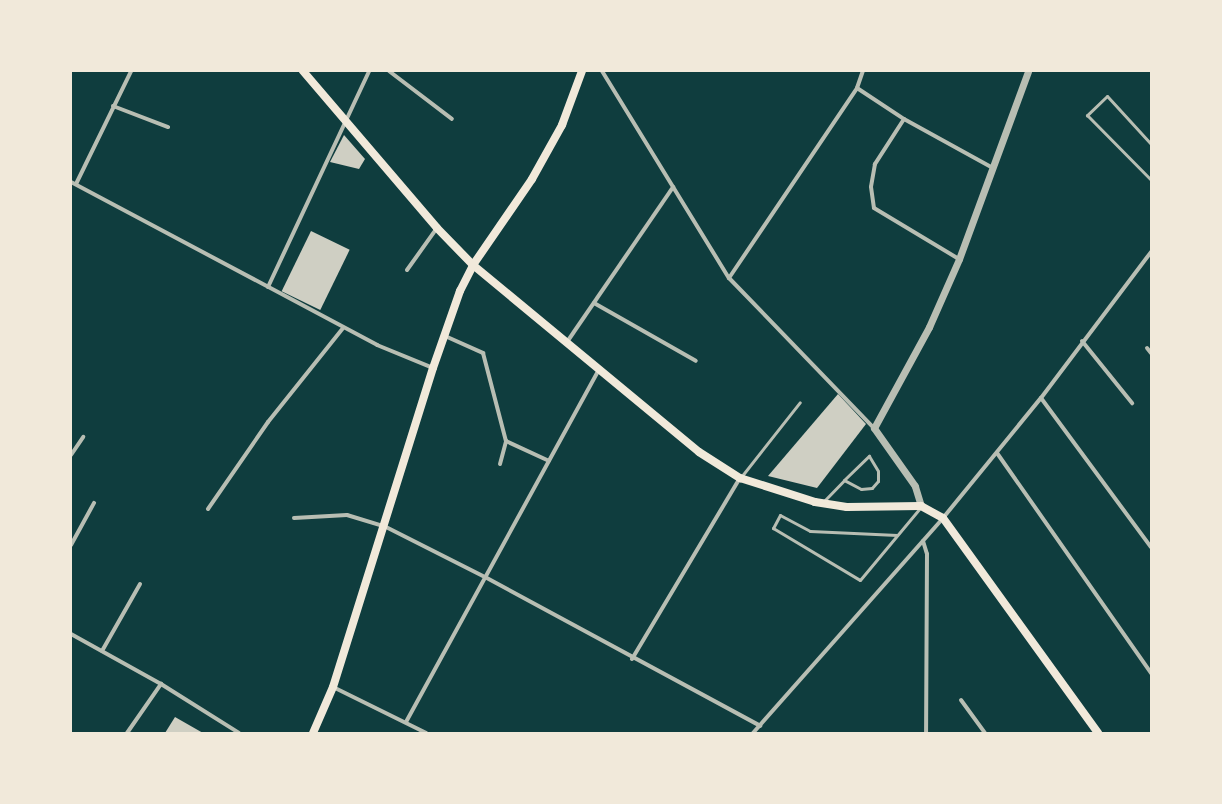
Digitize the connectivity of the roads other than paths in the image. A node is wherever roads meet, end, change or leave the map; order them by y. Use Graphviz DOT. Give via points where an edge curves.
graph roads {
  1 [pos="131,71"];
  2 [pos="303,71"];
  3 [pos="370,71"];
  4 [pos="390,71"];
  5 [pos="582,71"];
  6 [pos="602,71"];
  7 [pos="863,71"];
  8 [pos="1028,71"];
  9 [pos="857,88"];
  10 [pos="113,106"];
  11 [pos="452,119"];
  12 [pos="904,119"];
  13 [pos="345,120"];
  14 [pos="168,127"];
  15 [pos="1151,144"];
  16 [pos="993,168"];
  17 [pos="1151,180"];
  18 [pos="71,182"];
  19 [pos="76,184"];
  20 [pos="674,187"];
  21 [pos="437,228"];
  22 [pos="1151,252"];
  23 [pos="959,260"];
  24 [pos="473,265"];
  25 [pos="407,270"];
  26 [pos="729,278"];
  27 [pos="268,287"];
  28 [pos="594,303"];
  29 [pos="344,328"];
  30 [pos="445,336"];
  31 [pos="1082,341"];
  32 [pos="567,342"];
  33 [pos="1147,348"];
  34 [pos="1151,353"];
  35 [pos="696,361"];
  36 [pos="433,368"];
  37 [pos="599,370"];
  38 [pos="1041,398"];
  39 [pos="800,402"];
  40 [pos="1132,403"];
  41 [pos="874,428"];
  42 [pos="83,437"];
  43 [pos="506,441"];
  44 [pos="997,452"];
  45 [pos="71,455"];
  46 [pos="549,461"];
  47 [pos="500,464"];
  48 [pos="740,478"];
  49 [pos="844,480"];
  50 [pos="94,503"];
  51 [pos="822,503"];
  52 [pos="921,506"];
  53 [pos="208,509"];
  54 [pos="294,518"];
  55 [pos="944,518"];
  56 [pos="384,526"];
  57 [pos="897,535"];
  58 [pos="923,541"];
  59 [pos="71,545"];
  60 [pos="1151,547"];
  61 [pos="485,576"];
  62 [pos="140,584"];
  63 [pos="71,634"];
  64 [pos="102,651"];
  65 [pos="632,659"];
  66 [pos="1151,673"];
  67 [pos="161,684"];
  68 [pos="333,687"];
  69 [pos="961,700"];
  70 [pos="406,722"];
  71 [pos="760,726"];
  72 [pos="127,733"];
  73 [pos="239,733"];
  74 [pos="314,733"];
  75 [pos="426,733"];
  76 [pos="753,733"];
  77 [pos="926,733"];
  78 [pos="985,733"];
  79 [pos="1098,733"];
  1 -- 10 [label="street"];
  2 -- 13 [label="main road"];
  3 -- 13 [label="street"];
  4 -- 11 [label="street"];
  5 -- 24 [label="main road" via="562,124 532,178"];
  6 -- 20 [label="street"];
  7 -- 9 [label="street"];
  8 -- 16 [label="street"];
  9 -- 12 [label="street"];
  9 -- 26 [label="street"];
  10 -- 14 [label="street"];
  10 -- 19 [label="street"];
  12 -- 16 [label="street"];
  12 -- 23 [label="street" via="875,164 871,186 874,208"];
  13 -- 21 [label="main road"];
  13 -- 27 [label="street"];
  15 -- 17 [label="lane" via="1107,96 1087,115"];
  16 -- 23 [label="street"];
  18 -- 19 [label="street"];
  19 -- 27 [label="street"];
  20 -- 26 [label="street"];
  20 -- 28 [label="street"];
  21 -- 24 [label="main road"];
  21 -- 25 [label="street"];
  22 -- 31 [label="street"];
  23 -- 41 [label="street" via="929,327"];
  24 -- 30 [label="main road" via="460,290"];
  24 -- 32 [label="main road"];
  26 -- 41 [label="street"];
  27 -- 29 [label="street"];
  28 -- 32 [label="street"];
  28 -- 35 [label="street"];
  29 -- 36 [label="street"];
  29 -- 53 [label="street" via="268,422"];
  30 -- 36 [label="main road"];
  30 -- 43 [label="street" via="483,353"];
  31 -- 38 [label="street"];
  31 -- 40 [label="street"];
  32 -- 37 [label="main road"];
  33 -- 34 [label="street"];
  36 -- 56 [label="main road"];
  37 -- 46 [label="street"];
  37 -- 48 [label="main road" via="699,452"];
  38 -- 44 [label="street"];
  38 -- 60 [label="street"];
  39 -- 48 [label="lane"];
  41 -- 52 [label="street" via="915,486"];
  42 -- 45 [label="street"];
  43 -- 46 [label="street"];
  43 -- 47 [label="street"];
  44 -- 55 [label="street"];
  44 -- 66 [label="street"];
  46 -- 61 [label="street"];
  48 -- 51 [label="main road"];
  48 -- 65 [label="street"];
  49 -- 49 [label="lane" via="861,488 872,488 878,481 878,471 869,456"];
  49 -- 51 [label="lane"];
  50 -- 59 [label="street"];
  51 -- 52 [label="main road" via="878,508"];
  52 -- 55 [label="main road"];
  52 -- 57 [label="lane"];
  54 -- 56 [label="street" via="348,515"];
  55 -- 58 [label="street"];
  55 -- 79 [label="main road"];
  56 -- 61 [label="street"];
  56 -- 68 [label="main road"];
  57 -- 57 [label="lane" via="810,531 780,515 773,528 860,580"];
  58 -- 71 [label="street"];
  58 -- 77 [label="street" via="927,554"];
  61 -- 65 [label="street"];
  61 -- 70 [label="street"];
  62 -- 64 [label="street"];
  63 -- 64 [label="street"];
  64 -- 67 [label="street"];
  65 -- 71 [label="street"];
  67 -- 72 [label="street"];
  67 -- 73 [label="street"];
  68 -- 70 [label="street"];
  68 -- 74 [label="main road"];
  69 -- 78 [label="street"];
  70 -- 75 [label="street"];
  71 -- 76 [label="street"];
}
